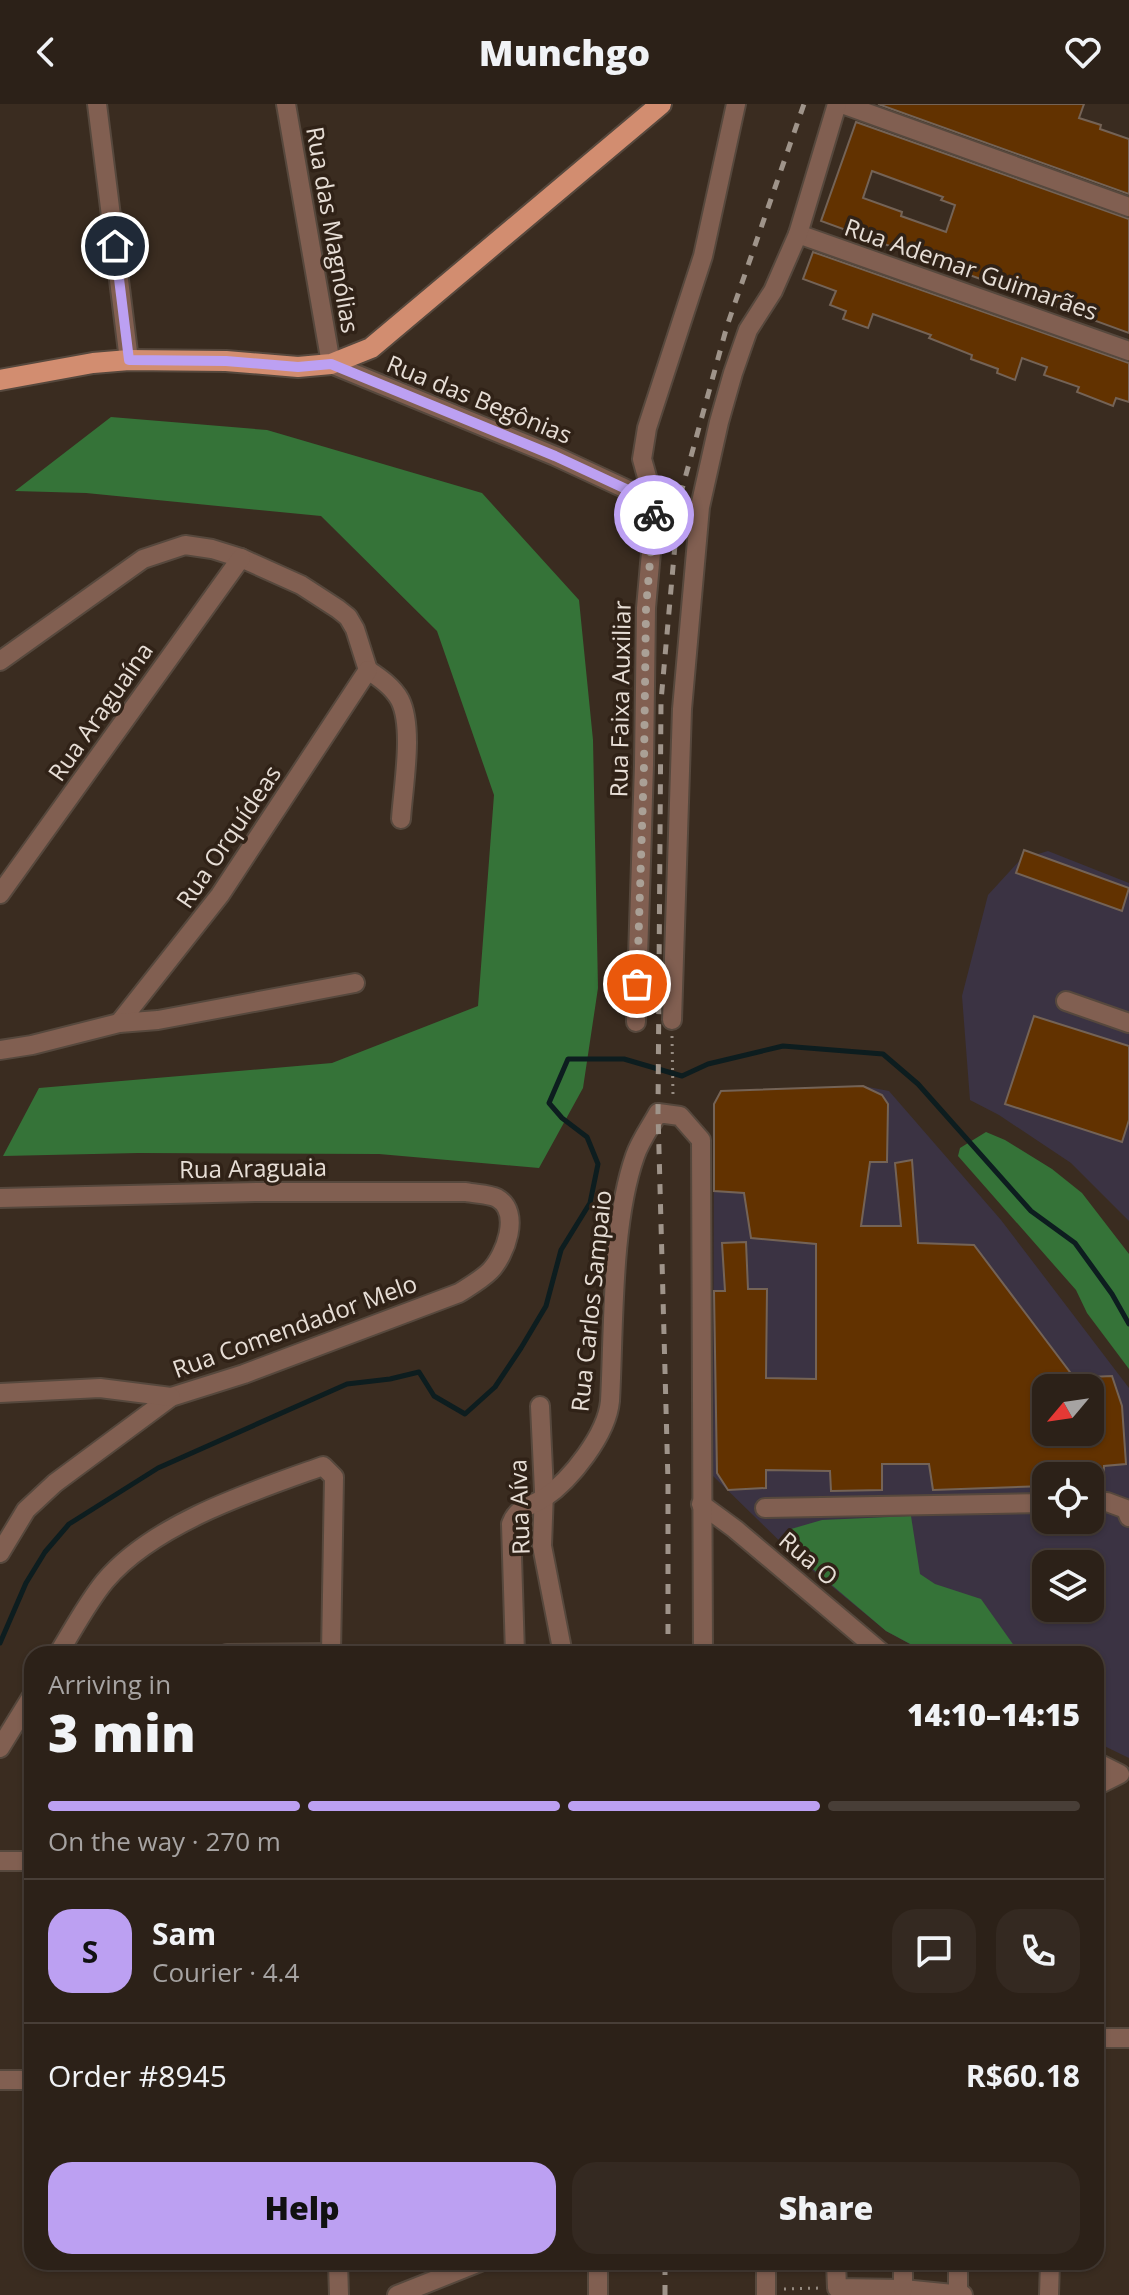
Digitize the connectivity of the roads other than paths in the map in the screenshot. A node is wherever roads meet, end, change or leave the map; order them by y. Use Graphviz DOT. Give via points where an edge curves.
graph roads {
  1 [pos="97,104"];
  2 [pos="286,104"];
  3 [pos="661,104"];
  4 [pos="736,104"];
  5 [pos="840,104"];
  6 [pos="1129,207"];
  7 [pos="798,234"];
  8 [pos="1129,351"];
  9 [pos="129,360"];
  10 [pos="331,364"];
  11 [pos="3,382"];
  12 [pos="654,507"];
  13 [pos="674,507"];
  14 [pos="241,558"];
  15 [pos="0,661"];
  16 [pos="368,670"];
  17 [pos="401,819"];
  18 [pos="0,894"];
  19 [pos="355,983"];
  20 [pos="1066,1001"];
  21 [pos="672,1020"];
  22 [pos="636,1022"];
  23 [pos="119,1023"];
  24 [pos="1129,1023"];
  25 [pos="0,1050"];
  26 [pos="0,1198"];
  27 [pos="504,1203"];
  28 [pos="0,1393"];
  29 [pos="171,1397"];
  30 [pos="540,1406"];
  31 [pos="543,1499"];
  32 [pos="1104,1502"];
  33 [pos="1032,1503"];
  34 [pos="701,1504"];
  35 [pos="765,1508"];
  36 [pos="1129,1517"];
  37 [pos="0,1553"];
  38 [pos="63,1646"];
  39 [pos="331,1646"];
  40 [pos="515,1646"];
  41 [pos="561,1646"];
  42 [pos="703,1646"];
  43 [pos="874,1646"];
  44 [pos="24,1709"];
  45 [pos="0,1748"];
  46 [pos="1104,1766"];
  47 [pos="1124,1776"];
  48 [pos="1104,1782"];
  49 [pos="0,1861"];
  50 [pos="24,1861"];
  51 [pos="1104,2038"];
  52 [pos="1129,2038"];
  53 [pos="0,2080"];
  54 [pos="24,2080"];
  55 [pos="338,2270"];
  56 [pos="460,2270"];
  57 [pos="598,2270"];
  58 [pos="766,2270"];
  59 [pos="836,2270"];
  60 [pos="903,2270"];
  61 [pos="958,2270"];
  62 [pos="1050,2270"];
  63 [pos="903,2289"];
  64 [pos="766,2292"];
  65 [pos="339,2295"];
  66 [pos="397,2295"];
  67 [pos="598,2295"];
  68 [pos="960,2295"];
  69 [pos="1049,2295"];
  1 -- 9 [label="street"];
  2 -- 10 [label="street, Rua das Magnólias"];
  3 -- 10 [label="main road" via="371,348"];
  4 -- 12 [label="street, Rua Faixa Auxiliar" via="703,256 647,428 642,459"];
  5 -- 6 [label="street"];
  5 -- 7 [label="street"];
  7 -- 8 [label="street, Rua Ademar Guimarães"];
  7 -- 21 [label="street" via="773,291 748,330 700,507 682,709"];
  9 -- 10 [label="main road"];
  9 -- 11 [label="main road"];
  10 -- 12 [label="street, Rua das Begônias" via="555,456"];
  12 -- 13 [label="street"];
  12 -- 22 [label="street, Rua Faixa Auxiliar" via="646,608"];
  14 -- 15 [label="street" via="196,545 155,553"];
  14 -- 16 [label="street" via="301,585 348,617"];
  14 -- 18 [label="street, Rua Araguaína"];
  16 -- 17 [label="street" via="392,689 403,710"];
  16 -- 23 [label="street, Rua Orquídeas" via="220,895"];
  19 -- 23 [label="street"];
  20 -- 24 [label="street"];
  23 -- 25 [label="street"];
  26 -- 27 [label="street, Rua Araguaia" via="466,1192"];
  27 -- 29 [label="street, Rua Comendador Melo" via="509,1232 503,1251 477,1283"];
  28 -- 29 [label="street" via="100,1388"];
  29 -- 37 [label="street, Rua Comendador Melo" via="55,1483 26,1510"];
  30 -- 31 [label="street, Rua Aíva"];
  31 -- 34 [label="street, Rua Carlos Sampaio" via="596,1440 609,1412 625,1193 635,1154 658,1113 680,1116 701,1140"];
  31 -- 40 [label="street, Rua Carlos Sampaio" via="518,1512 511,1524"];
  31 -- 41 [label="street, Rua Aíva" via="542,1546"];
  32 -- 36 [label="street" via="1126,1509"];
  33 -- 35 [label="street"];
  34 -- 42 [label="street"];
  34 -- 43 [label="street, Rua O"];
  38 -- 39 [label="street" via="105,1582 132,1554 239,1496 323,1466 334,1477"];
  44 -- 45 [label="street"];
  46 -- 47 [label="street"];
  47 -- 48 [label="street"];
  49 -- 50 [label="street"];
  51 -- 52 [label="street"];
  53 -- 54 [label="street"];
  55 -- 65 [label="street"];
  56 -- 66 [label="street"];
  57 -- 67 [label="street"];
  58 -- 64 [label="street"];
  59 -- 63 [label="street" via="837,2288"];
  60 -- 63 [label="street"];
  61 -- 68 [label="street"];
  62 -- 69 [label="street"];
  63 -- 68 [label="street"];
}
